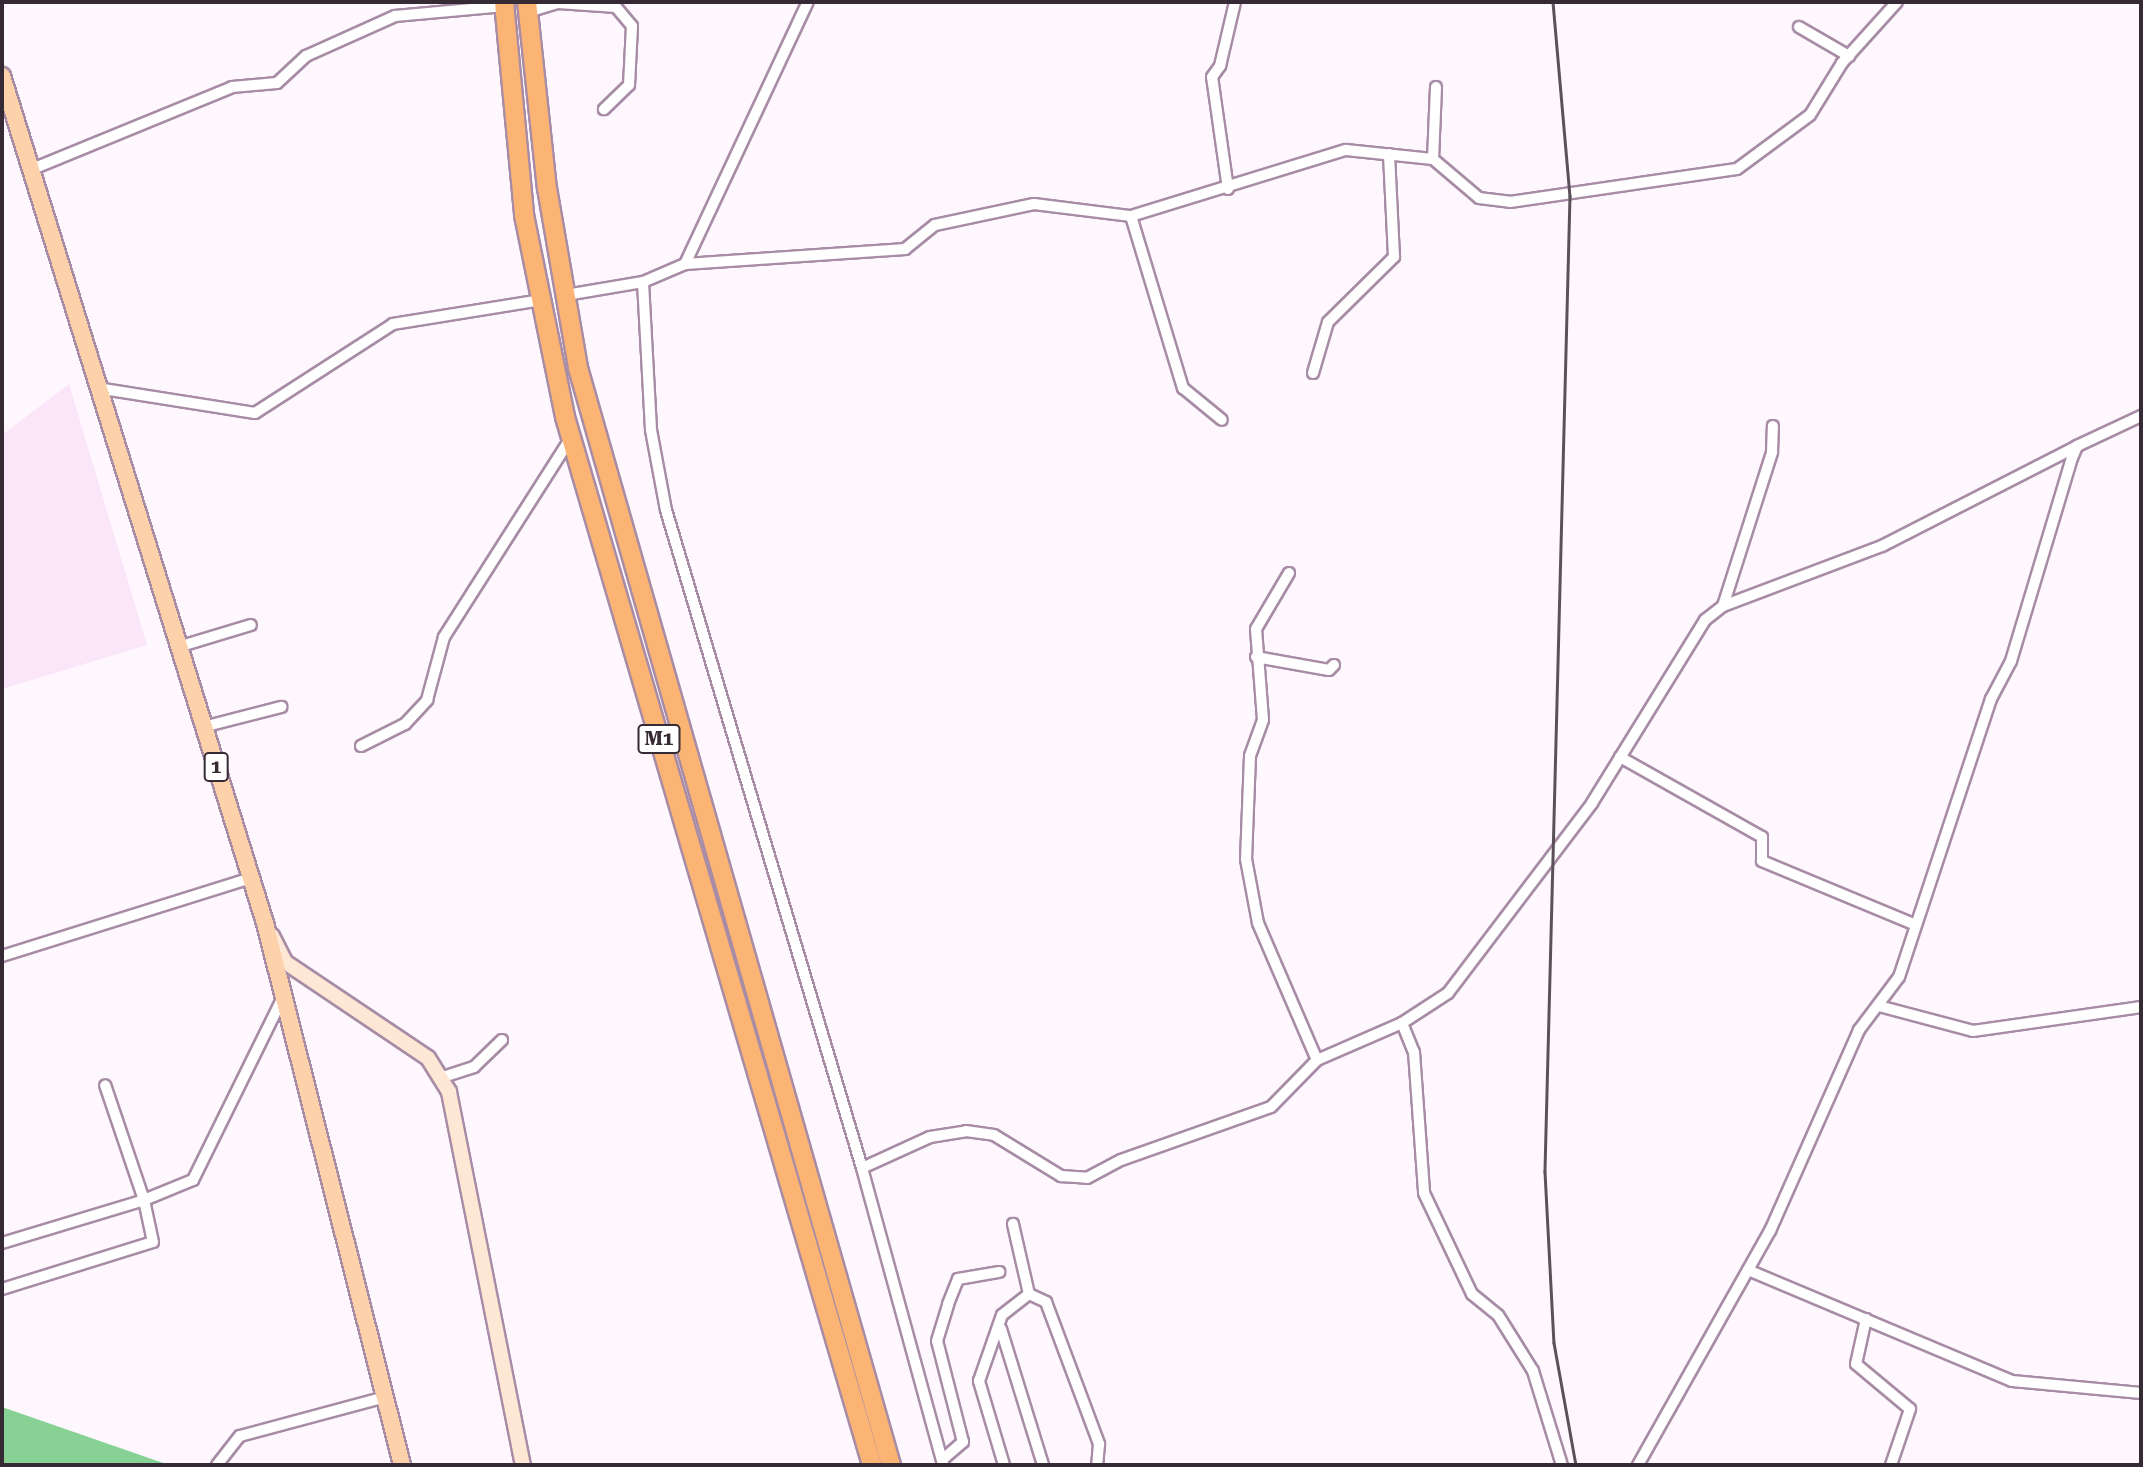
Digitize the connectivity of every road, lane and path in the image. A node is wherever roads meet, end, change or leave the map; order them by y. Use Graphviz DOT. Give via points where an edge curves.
graph roads {
  1 [pos="808,2"];
  2 [pos="1235,2"];
  3 [pos="1896,2"];
  4 [pos="504,4"];
  5 [pos="527,7"];
  6 [pos="1799,27"];
  7 [pos="1849,56"];
  8 [pos="2,76"];
  9 [pos="1436,87"];
  10 [pos="604,109"];
  11 [pos="1389,154"];
  12 [pos="1433,159"];
  13 [pos="30,170"];
  14 [pos="1228,189"];
  15 [pos="1132,216"];
  16 [pos="685,264"];
  17 [pos="643,282"];
  18 [pos="566,295"];
  19 [pos="541,300"];
  20 [pos="1313,373"];
  21 [pos="96,388"];
  22 [pos="2141,416"];
  23 [pos="1222,420"];
  24 [pos="1773,426"];
  25 [pos="572,438"];
  26 [pos="2077,446"];
  27 [pos="1289,573"];
  28 [pos="1723,606"];
  29 [pos="251,625"];
  30 [pos="178,648"];
  31 [pos="1256,657"];
  32 [pos="1334,665"];
  33 [pos="281,706"];
  34 [pos="203,727"];
  35 [pos="361,746"];
  36 [pos="1620,757"];
  37 [pos="251,878"];
  38 [pos="265,923"];
  39 [pos="1913,924"];
  40 [pos="2,956"];
  41 [pos="284,995"];
  42 [pos="1879,1006"];
  43 [pos="2141,1007"];
  44 [pos="1402,1023"];
  45 [pos="502,1040"];
  46 [pos="1317,1060"];
  47 [pos="440,1078"];
  48 [pos="106,1085"];
  49 [pos="862,1168"];
  50 [pos="144,1200"];
  51 [pos="1013,1224"];
  52 [pos="2,1243"];
  53 [pos="1748,1270"];
  54 [pos="999,1272"];
  55 [pos="2,1289"];
  56 [pos="1029,1294"];
  57 [pos="1866,1319"];
  58 [pos="1001,1329"];
  59 [pos="2141,1393"];
  60 [pos="386,1397"];
  61 [pos="873,1402"];
  62 [pos="942,1463"];
  63 [pos="217,1465"];
  64 [pos="402,1465"];
  65 [pos="523,1465"];
  66 [pos="869,1465"];
  67 [pos="891,1465"];
  68 [pos="903,1465"];
  69 [pos="1004,1465"];
  70 [pos="1043,1465"];
  71 [pos="1097,1465"];
  72 [pos="1562,1465"];
  73 [pos="1638,1465"];
  74 [pos="1891,1465"];
  1 -- 16 [label="street"];
  2 -- 14 [label="street" via="1220,66 1212,77"];
  3 -- 7 [label="street"];
  4 -- 13 [label="street" via="395,16 306,56 277,83 232,87"];
  4 -- 19 [label="highway, M1" via="524,215"];
  5 -- 10 [label="street" via="558,3 617,7 632,26 629,85"];
  5 -- 18 [label="highway, M1"];
  6 -- 7 [label="street"];
  7 -- 12 [label="street" via="1810,115 1737,169 1510,202 1479,198"];
  8 -- 13 [label="main road, 1"];
  9 -- 12 [label="street"];
  11 -- 12 [label="street"];
  11 -- 14 [label="street" via="1346,150"];
  11 -- 20 [label="street" via="1394,257 1328,322"];
  13 -- 21 [label="main road, 1"];
  14 -- 15 [label="street"];
  15 -- 16 [label="street" via="1034,204 935,225 905,249"];
  15 -- 23 [label="street" via="1184,388"];
  16 -- 17 [label="street"];
  17 -- 18 [label="street"];
  17 -- 49 [label="street" via="650,430 666,510"];
  18 -- 61 [label="highway, M1" via="578,368"];
  19 -- 21 [label="street" via="393,324 256,414 119,386"];
  19 -- 25 [label="highway, M1"];
  21 -- 30 [label="main road, 1"];
  22 -- 26 [label="street"];
  24 -- 28 [label="street" via="1772,452"];
  25 -- 35 [label="street" via="444,637 427,700 405,724"];
  25 -- 66 [label="highway, M1"];
  26 -- 28 [label="street" via="1882,546"];
  26 -- 39 [label="street" via="2011,662 1990,699"];
  27 -- 31 [label="street" via="1256,629"];
  28 -- 36 [label="street" via="1705,620"];
  29 -- 30 [label="street"];
  30 -- 34 [label="main road, 1"];
  31 -- 32 [label="street" via="1329,670"];
  31 -- 46 [label="street" via="1263,720 1250,757 1250,888 1270,954"];
  33 -- 34 [label="street"];
  34 -- 37 [label="main road, 1"];
  36 -- 39 [label="street" via="1762,837 1762,861"];
  36 -- 44 [label="street" via="1488,946 1448,993"];
  37 -- 38 [label="main road, 1"];
  37 -- 40 [label="street"];
  38 -- 41 [label="main road, 1"];
  38 -- 47 [label="street" via="285,962 428,1058"];
  39 -- 42 [label="street" via="1899,977"];
  41 -- 50 [label="street" via="193,1180"];
  41 -- 60 [label="main road, 1"];
  42 -- 43 [label="street" via="1973,1031"];
  42 -- 53 [label="street" via="1859,1030"];
  44 -- 46 [label="street"];
  44 -- 72 [label="street" via="1414,1052 1424,1192 1472,1294 1498,1315 1533,1371"];
  45 -- 47 [label="street" via="474,1068"];
  46 -- 49 [label="street" via="1271,1107 1087,1178 1061,1176 994,1135 966,1131 930,1137"];
  47 -- 65 [label="street" via="459,1126"];
  48 -- 50 [label="street"];
  49 -- 62 [label="street"];
  50 -- 52 [label="street"];
  50 -- 55 [label="street" via="153,1242"];
  51 -- 56 [label="street"];
  53 -- 57 [label="street"];
  53 -- 73 [label="street"];
  54 -- 62 [label="street" via="958,1279 937,1340 963,1442"];
  56 -- 58 [label="street" via="1002,1315"];
  56 -- 71 [label="street" via="1046,1302 1099,1444"];
  57 -- 59 [label="street" via="2012,1381"];
  57 -- 74 [label="street" via="1856,1364 1910,1409"];
  58 -- 69 [label="street" via="979,1381"];
  58 -- 70 [label="street"];
  60 -- 63 [label="street" via="240,1436"];
  60 -- 64 [label="main road, 1"];
  61 -- 67 [label="highway, M1"];
  61 -- 68 [label="highway"];
}
